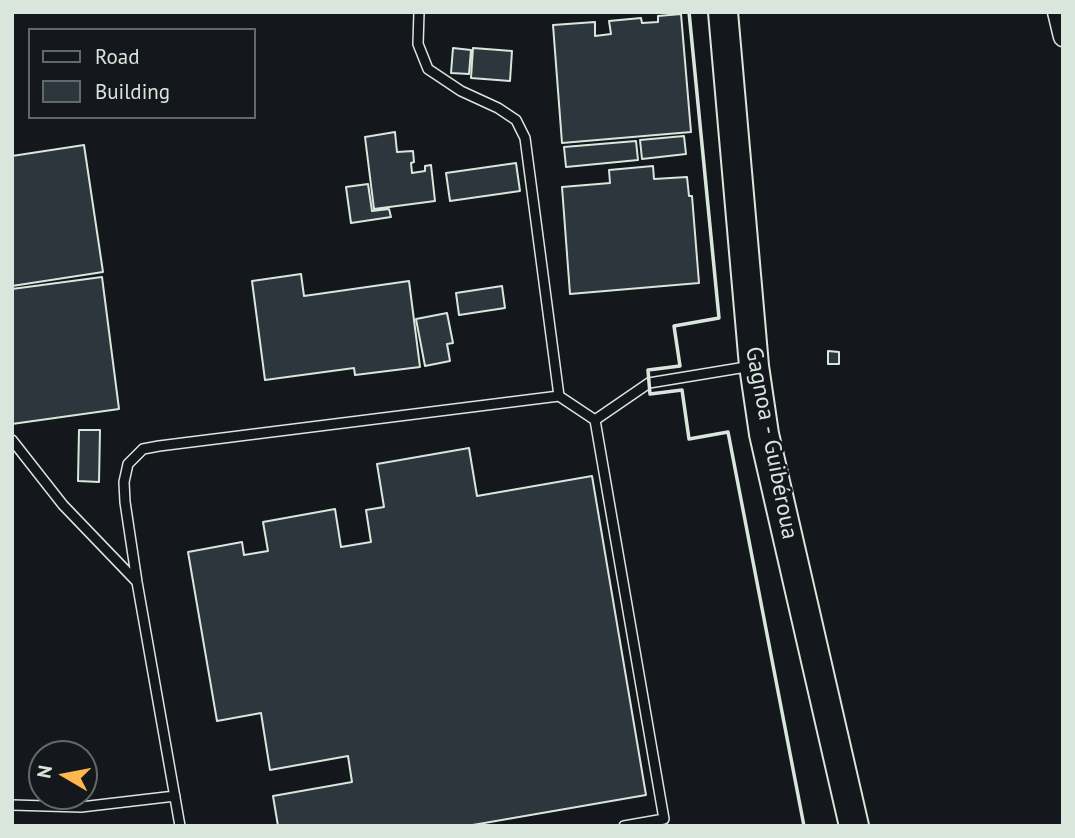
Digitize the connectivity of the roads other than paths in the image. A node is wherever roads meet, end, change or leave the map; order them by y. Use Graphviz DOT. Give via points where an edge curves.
graph roads {
  1 [pos="419,12"];
  2 [pos="723,12"];
  3 [pos="1057,12"];
  4 [pos="1063,37"];
  5 [pos="754,366"];
  6 [pos="559,396"];
  7 [pos="595,420"];
  8 [pos="12,440"];
  9 [pos="137,582"];
  10 [pos="175,796"];
  11 [pos="12,805"];
  12 [pos="180,826"];
  13 [pos="624,826"];
  14 [pos="854,826"];
  1 -- 6 [label="lane" via="418,44 428,69 516,120 525,138"];
  2 -- 5 [label="main road, Gagnoa - Guibéroua"];
  3 -- 4 [label="street"];
  5 -- 7 [label="lane" via="649,383"];
  5 -- 14 [label="main road, Gagnoa - Guibéroua" via="764,434"];
  6 -- 7 [label="lane"];
  6 -- 9 [label="lane" via="143,449 128,464 124,482"];
  7 -- 13 [label="lane" via="664,818"];
  8 -- 9 [label="lane" via="63,505"];
  9 -- 10 [label="lane"];
  10 -- 11 [label="lane" via="81,807"];
  10 -- 12 [label="lane"];
}
